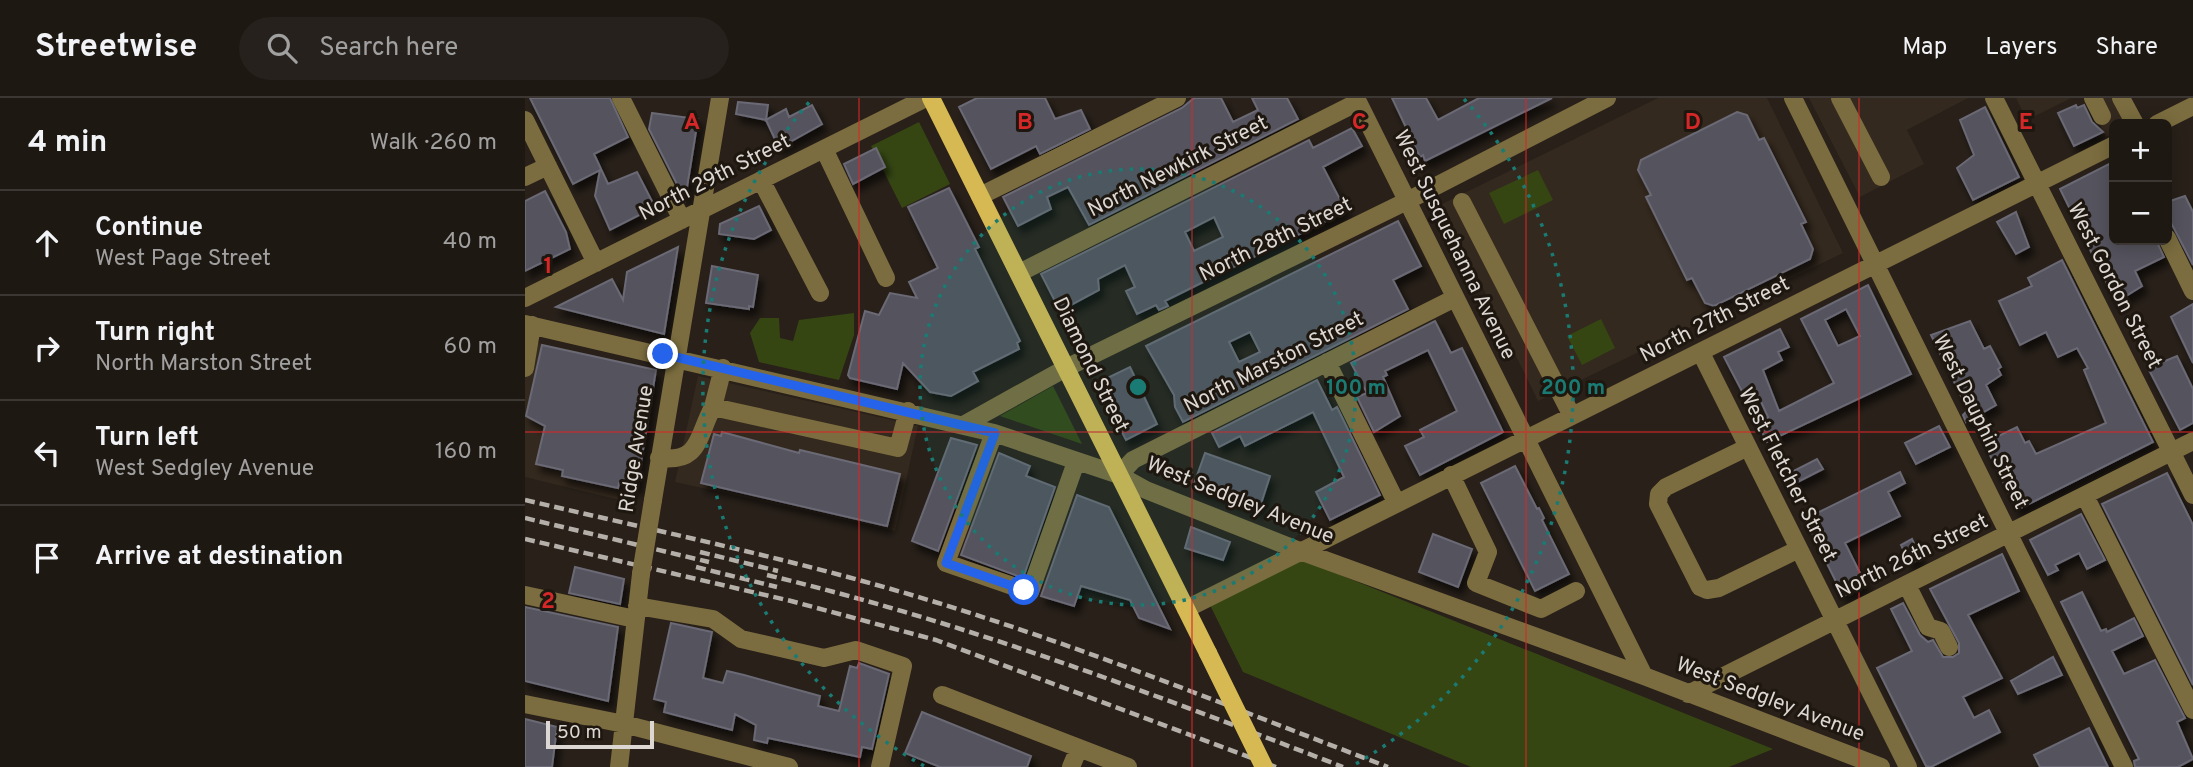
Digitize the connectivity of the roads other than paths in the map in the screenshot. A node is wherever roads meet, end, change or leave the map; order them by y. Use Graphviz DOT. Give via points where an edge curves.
graph roads {
  1 [pos="621,98"];
  2 [pos="720,98"];
  3 [pos="929,98"];
  4 [pos="1177,98"];
  5 [pos="1607,98"];
  6 [pos="1793,98"];
  7 [pos="1840,98"];
  8 [pos="1994,98"];
  9 [pos="2093,98"];
  10 [pos="2121,98"];
  11 [pos="1357,100"];
  12 [pos="1580,104"];
  13 [pos="2193,106"];
  14 [pos="2102,116"];
  15 [pos="2132,119"];
  16 [pos="2167,119"];
  17 [pos="525,120"];
  18 [pos="2109,148"];
  19 [pos="824,149"];
  20 [pos="548,166"];
  21 [pos="525,177"];
  22 [pos="1881,177"];
  23 [pos="761,180"];
  24 [pos="2038,185"];
  25 [pos="980,196"];
  26 [pos="1407,201"];
  27 [pos="1462,202"];
  28 [pos="701,210"];
  29 [pos="682,220"];
  30 [pos="2170,245"];
  31 [pos="596,263"];
  32 [pos="1875,264"];
  33 [pos="1019,273"];
  34 [pos="885,278"];
  35 [pos="2193,291"];
  36 [pos="820,293"];
  37 [pos="525,298"];
  38 [pos="1455,298"];
  39 [pos="529,325"];
  40 [pos="1700,353"];
  41 [pos="674,356"];
  42 [pos="1327,362"];
  43 [pos="525,368"];
  44 [pos="723,368"];
  45 [pos="1066,368"];
  46 [pos="713,407"];
  47 [pos="908,411"];
  48 [pos="1572,416"];
  49 [pos="965,424"];
  50 [pos="995,433"];
  51 [pos="1525,439"];
  52 [pos="2193,441"];
  53 [pos="1748,447"];
  54 [pos="2172,452"];
  55 [pos="659,458"];
  56 [pos="1076,462"];
  57 [pos="1119,475"];
  58 [pos="1451,475"];
  59 [pos="2193,495"];
  60 [pos="2085,496"];
  61 [pos="1396,502"];
  62 [pos="2010,534"];
  63 [pos="1798,549"];
  64 [pos="1300,551"];
  65 [pos="1907,585"];
  66 [pos="1576,591"];
  67 [pos="525,595"];
  68 [pos="1186,609"];
  69 [pos="636,613"];
  70 [pos="1835,621"];
  71 [pos="1949,648"];
  72 [pos="1644,676"];
  73 [pos="1688,694"];
  74 [pos="942,695"];
  75 [pos="525,704"];
  76 [pos="2193,710"];
  77 [pos="624,724"];
  78 [pos="1079,748"];
  79 [pos="619,767"];
  80 [pos="789,767"];
  81 [pos="880,767"];
  82 [pos="1071,767"];
  83 [pos="1128,767"];
  84 [pos="1264,767"];
  85 [pos="1881,767"];
  86 [pos="1908,767"];
  87 [pos="2125,767"];
  1 -- 29 [label="street"];
  2 -- 28 [label="street, Ridge Avenue"];
  3 -- 19 [label="street, North 29th Street"];
  3 -- 25 [label="main road, Diamond Street"];
  4 -- 25 [label="street"];
  5 -- 12 [label="street, North 28th Street"];
  6 -- 32 [label="street, West Dauphin Street"];
  7 -- 22 [label="street"];
  8 -- 24 [label="street, West Gordon Street"];
  9 -- 14 [label="street"];
  10 -- 15 [label="street"];
  11 -- 26 [label="street, West Susquehanna Avenue"];
  11 -- 33 [label="street, North Newkirk Street"];
  12 -- 26 [label="street, North 28th Street"];
  13 -- 16 [label="street"];
  17 -- 20 [label="street"];
  18 -- 24 [label="street, North 27th Street"];
  19 -- 23 [label="street, North 29th Street"];
  19 -- 34 [label="street"];
  20 -- 21 [label="street"];
  20 -- 31 [label="street"];
  23 -- 28 [label="street, North 29th Street"];
  23 -- 36 [label="street"];
  24 -- 32 [label="street, North 27th Street"];
  24 -- 54 [label="street, West Gordon Street"];
  25 -- 33 [label="main road, Diamond Street"];
  26 -- 38 [label="street, West Susquehanna Avenue"];
  26 -- 45 [label="street, North 28th Street"];
  27 -- 48 [label="street"];
  28 -- 29 [label="street, North 29th Street"];
  28 -- 41 [label="street, Ridge Avenue"];
  29 -- 31 [label="street, North 29th Street"];
  30 -- 35 [label="street"];
  31 -- 37 [label="street, North 29th Street"];
  32 -- 40 [label="street, North 27th Street"];
  32 -- 62 [label="street, West Dauphin Street"];
  33 -- 45 [label="main road, Diamond Street"];
  38 -- 42 [label="street, North Marston Street"];
  38 -- 51 [label="street, West Susquehanna Avenue"];
  39 -- 41 [label="street, West Sedgley Avenue"];
  39 -- 43 [label="street"];
  40 -- 48 [label="street, North 27th Street"];
  40 -- 53 [label="street, West Fletcher Street"];
  41 -- 44 [label="street, West Sedgley Avenue"];
  41 -- 55 [label="street, Ridge Avenue"];
  42 -- 57 [label="street, North Marston Street" via="1133,460"];
  42 -- 61 [label="street"];
  44 -- 46 [label="street"];
  44 -- 47 [label="street, West Sedgley Avenue"];
  45 -- 49 [label="street, North 28th Street"];
  45 -- 57 [label="main road, Diamond Street"];
  46 -- 47 [label="street" via="898,448"];
  46 -- 55 [label="street" via="690,454 675,460"];
  47 -- 49 [label="street, West Sedgley Avenue"];
  48 -- 51 [label="street, North 27th Street"];
  49 -- 50 [label="street, West Sedgley Avenue"];
  50 -- 56 [label="street, West Sedgley Avenue"];
  50 -- 56 [label="street" via="946,563 1030,592"];
  51 -- 58 [label="street, North 27th Street"];
  51 -- 72 [label="street, West Susquehanna Avenue"];
  52 -- 54 [label="street, North 26th Street"];
  53 -- 63 [label="street, West Fletcher Street"];
  53 -- 63 [label="street" via="1665,487 1658,494 1658,504 1700,587 1707,590"];
  54 -- 59 [label="street, West Gordon Street"];
  54 -- 60 [label="street, North 26th Street"];
  55 -- 69 [label="street, Ridge Avenue, bridge"];
  56 -- 57 [label="street, West Sedgley Avenue"];
  57 -- 64 [label="street, West Sedgley Avenue"];
  57 -- 68 [label="main road, Diamond Street"];
  58 -- 61 [label="street, North 27th Street"];
  58 -- 66 [label="street" via="1488,552 1476,583 1541,609"];
  60 -- 62 [label="street, North 26th Street"];
  60 -- 76 [label="street"];
  61 -- 64 [label="street, North 27th Street"];
  62 -- 65 [label="street, North 26th Street"];
  62 -- 87 [label="street, West Dauphin Street"];
  63 -- 70 [label="street, West Fletcher Street"];
  64 -- 68 [label="street, North 27th Street"];
  64 -- 72 [label="street, West Sedgley Avenue"];
  65 -- 70 [label="street, North 26th Street"];
  65 -- 71 [label="street" via="1928,627 1941,631"];
  67 -- 69 [label="street"];
  68 -- 84 [label="main road, Diamond Street, bridge"];
  69 -- 77 [label="street, Ridge Avenue"];
  69 -- 81 [label="street" via="713,620 741,639 824,658 856,650 903,666"];
  70 -- 73 [label="street, North 26th Street"];
  70 -- 86 [label="street, West Fletcher Street"];
  72 -- 73 [label="street, West Sedgley Avenue"];
  73 -- 85 [label="street, West Sedgley Avenue"];
  74 -- 78 [label="street"];
  75 -- 77 [label="street"];
  77 -- 79 [label="street, Ridge Avenue"];
  77 -- 80 [label="street"];
  78 -- 82 [label="street"];
  78 -- 83 [label="street"];
}
